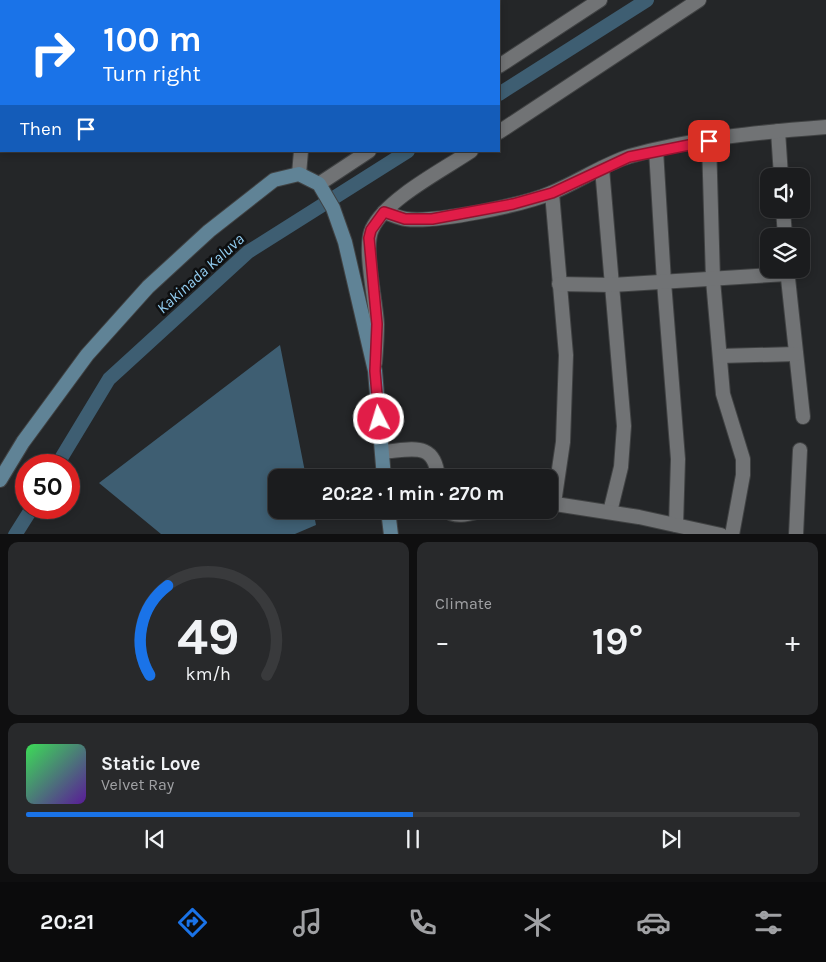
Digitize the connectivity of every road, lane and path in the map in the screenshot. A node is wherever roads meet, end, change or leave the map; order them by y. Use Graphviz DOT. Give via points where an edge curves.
graph roads {
  1 [pos="600,0"];
  2 [pos="699,0"];
  3 [pos="500,65"];
  4 [pos="826,126"];
  5 [pos="500,131"];
  6 [pos="778,131"];
  7 [pos="709,141"];
  8 [pos="656,150"];
  9 [pos="301,152"];
  10 [pos="367,152"];
  11 [pos="469,152"];
  12 [pos="602,168"];
  13 [pos="780,168"];
  14 [pos="299,174"];
  15 [pos="319,184"];
  16 [pos="552,193"];
  17 [pos="384,212"];
  18 [pos="760,274"];
  19 [pos="788,278"];
  20 [pos="713,280"];
  21 [pos="664,282"];
  22 [pos="559,284"];
  23 [pos="612,285"];
  24 [pos="796,354"];
  25 [pos="720,356"];
  26 [pos="375,371"];
  27 [pos="803,417"];
  28 [pos="800,450"];
  29 [pos="382,452"];
  30 [pos="383,469"];
  31 [pos="437,469"];
  32 [pos="558,469"];
  33 [pos="0,480"];
  34 [pos="558,504"];
  35 [pos="610,512"];
  36 [pos="389,519"];
  37 [pos="676,525"];
  38 [pos="391,534"];
  39 [pos="721,534"];
  40 [pos="732,534"];
  41 [pos="796,534"];
  1 -- 3 [label="street"];
  2 -- 5 [label="street"];
  4 -- 6 [label="street"];
  6 -- 7 [label="street"];
  6 -- 13 [label="street"];
  7 -- 8 [label="street"];
  7 -- 20 [label="street"];
  8 -- 12 [label="street"];
  8 -- 21 [label="street"];
  9 -- 14 [label="street"];
  10 -- 15 [label="street"];
  11 -- 17 [label="street" via="402,196"];
  12 -- 16 [label="street"];
  12 -- 23 [label="street"];
  14 -- 15 [label="main road"];
  14 -- 33 [label="main road" via="274,180 208,231 148,287 87,354 23,442"];
  15 -- 26 [label="main road" via="333,208 345,242"];
  16 -- 17 [label="street" via="432,219 405,219"];
  16 -- 22 [label="street"];
  17 -- 26 [label="street" via="369,238 377,324"];
  18 -- 20 [label="street"];
  19 -- 24 [label="street"];
  20 -- 21 [label="street"];
  20 -- 25 [label="street"];
  21 -- 23 [label="street"];
  21 -- 37 [label="street" via="678,451"];
  22 -- 23 [label="street"];
  22 -- 32 [label="street" via="566,355 566,398"];
  23 -- 35 [label="street" via="624,426 621,467"];
  24 -- 25 [label="street"];
  24 -- 27 [label="street"];
  25 -- 40 [label="street" via="723,394 743,459"];
  26 -- 29 [label="main road"];
  28 -- 41 [label="street"];
  29 -- 30 [label="main road"];
  29 -- 31 [label="street" via="422,450 431,453"];
  34 -- 35 [label="street"];
  35 -- 37 [label="street"];
  36 -- 38 [label="main road"];
  37 -- 39 [label="street"];
}
